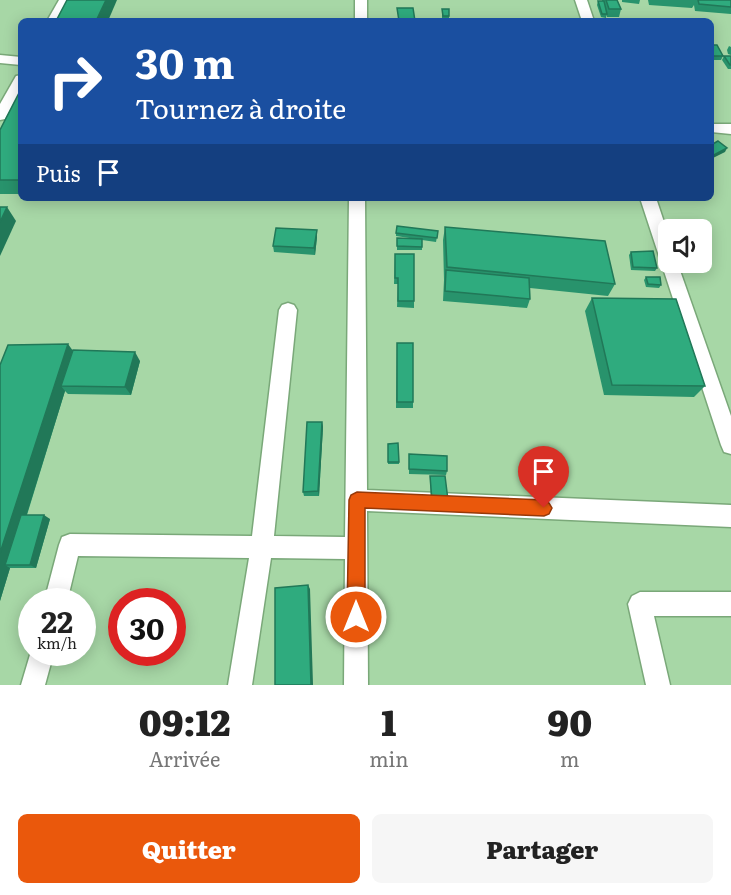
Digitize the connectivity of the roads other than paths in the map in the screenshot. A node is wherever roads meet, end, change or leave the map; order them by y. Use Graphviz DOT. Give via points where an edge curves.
graph roads {
  1 [pos="65,0"];
  2 [pos="362,0"];
  3 [pos="581,0"];
  4 [pos="55,18"];
  5 [pos="361,18"];
  6 [pos="587,18"];
  7 [pos="0,59"];
  8 [pos="18,61"];
  9 [pos="18,84"];
  10 [pos="0,116"];
  11 [pos="714,128"];
  12 [pos="731,129"];
  13 [pos="357,201"];
  14 [pos="649,201"];
  15 [pos="658,228"];
  16 [pos="673,273"];
  17 [pos="288,310"];
  18 [pos="725,409"];
  19 [pos="731,445"];
  20 [pos="357,500"];
  21 [pos="731,516"];
  22 [pos="262,547"];
  23 [pos="356,548"];
  24 [pos="59,588"];
  25 [pos="731,604"];
  26 [pos="38,666"];
  27 [pos="33,685"];
  28 [pos="240,685"];
  29 [pos="356,685"];
  30 [pos="658,685"];
  1 -- 4 [label="street"];
  2 -- 5 [label="street"];
  3 -- 6 [label="street"];
  7 -- 8 [label="street"];
  9 -- 10 [label="street"];
  11 -- 12 [label="street"];
  13 -- 20 [label="street"];
  14 -- 15 [label="street"];
  16 -- 18 [label="street"];
  17 -- 22 [label="street"];
  18 -- 19 [label="street"];
  20 -- 21 [label="street"];
  20 -- 23 [label="street"];
  22 -- 23 [label="street"];
  22 -- 24 [label="street" via="70,545"];
  22 -- 28 [label="street"];
  23 -- 29 [label="street"];
  25 -- 30 [label="street" via="640,604"];
  26 -- 27 [label="street"];
}
